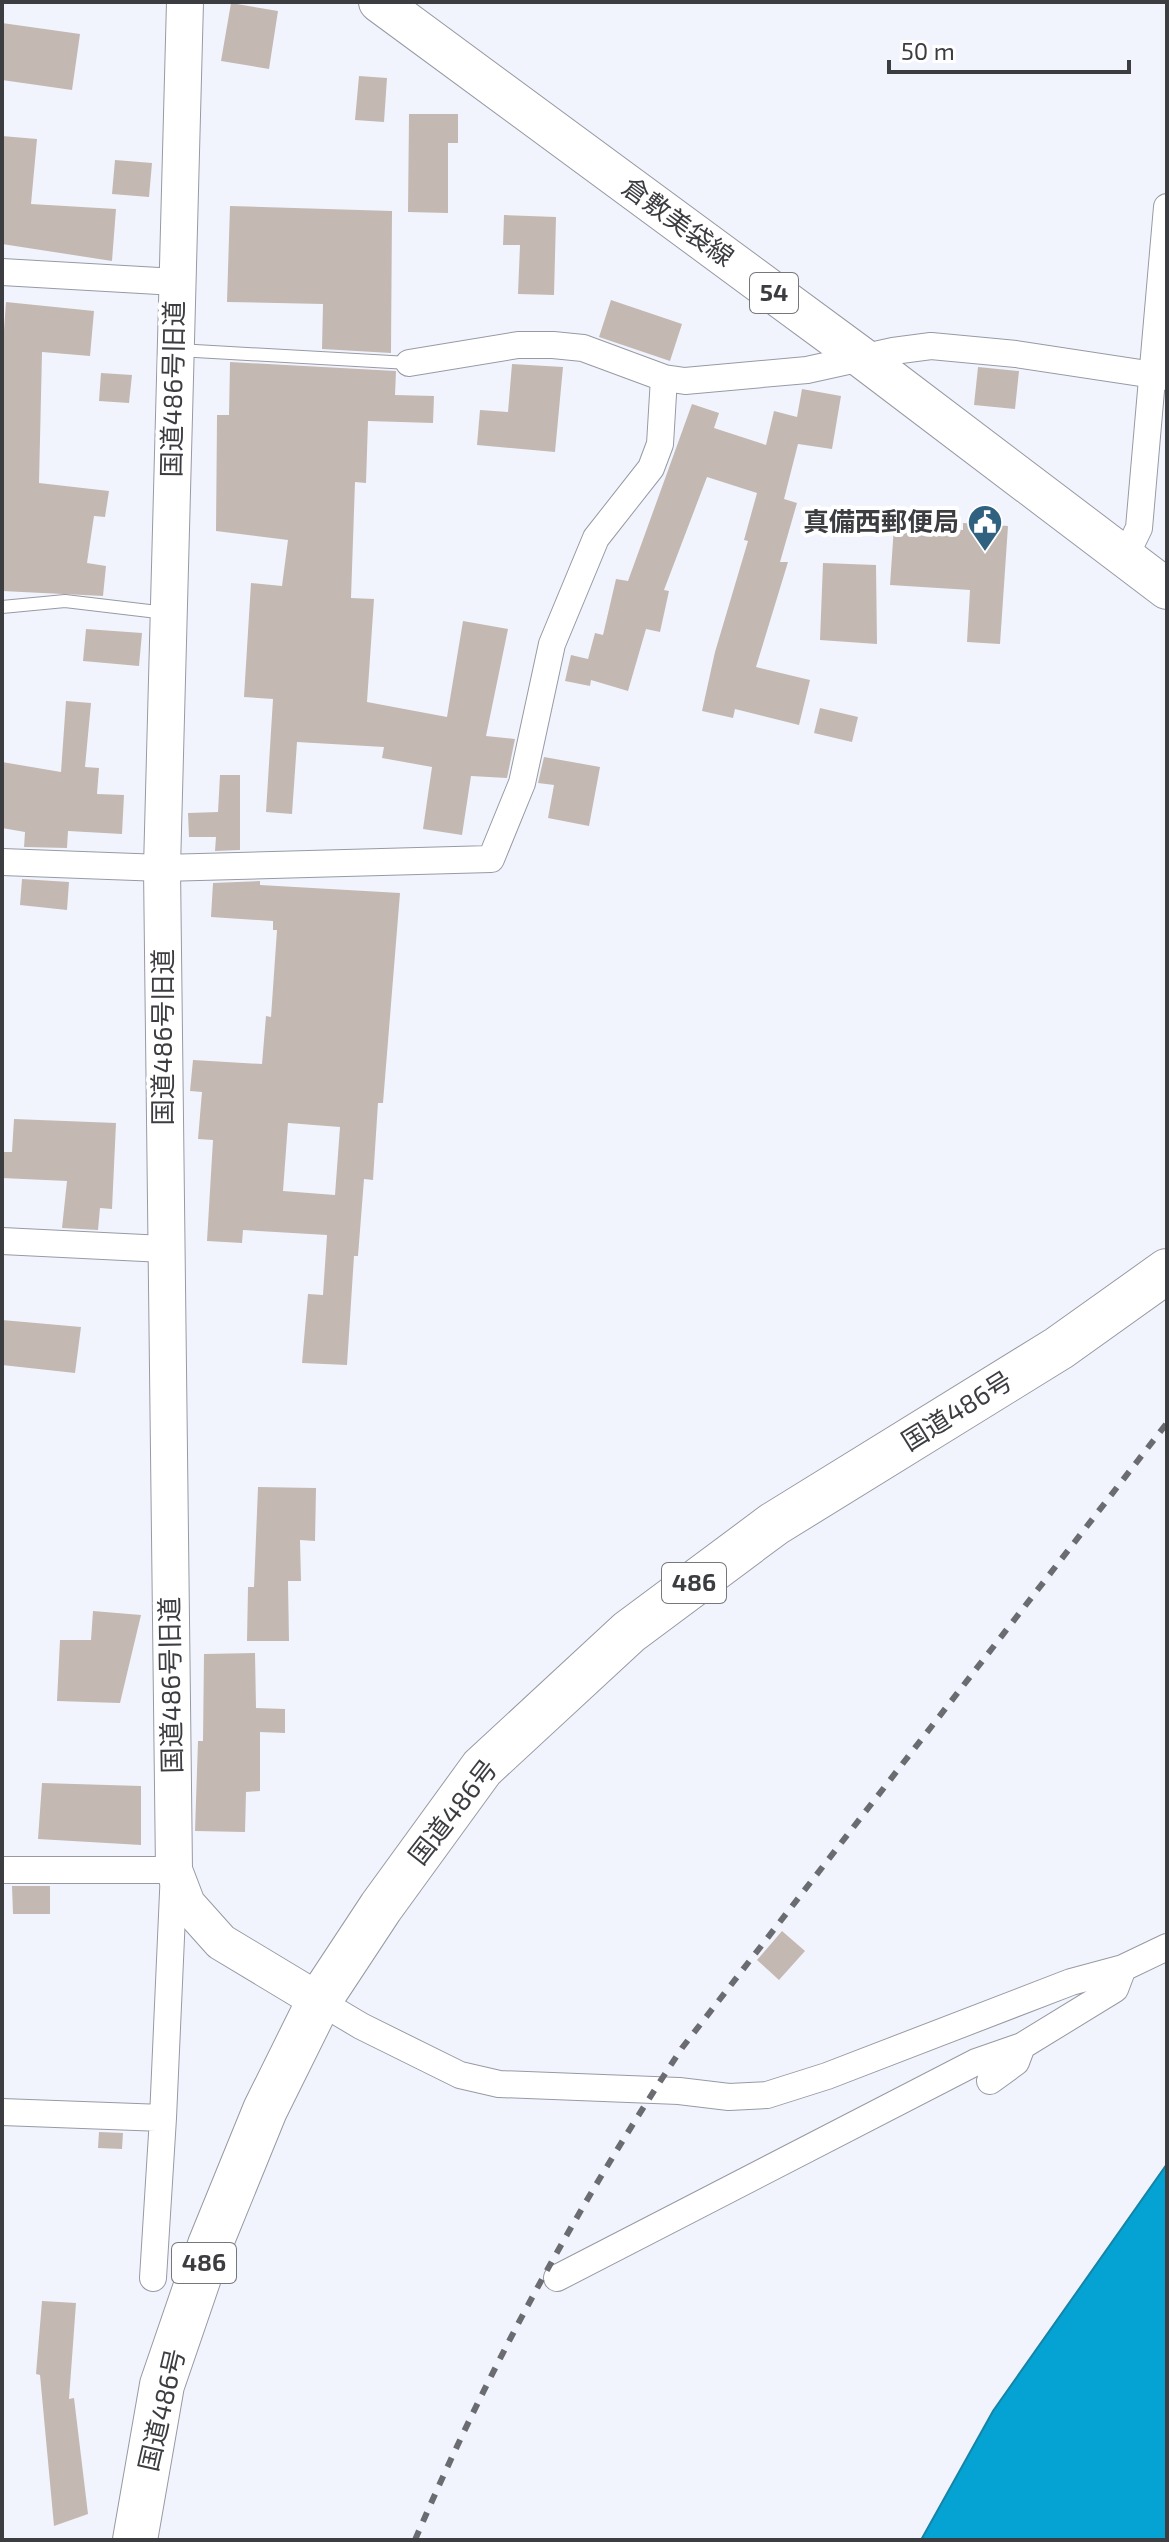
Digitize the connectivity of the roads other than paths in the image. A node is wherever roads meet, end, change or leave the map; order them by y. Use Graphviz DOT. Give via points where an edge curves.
graph roads {
  1 [pos="185,2"];
  2 [pos="379,2"];
  3 [pos="1167,207"];
  4 [pos="2,272"];
  5 [pos="176,282"];
  6 [pos="174,349"];
  7 [pos="861,357"];
  8 [pos="409,363"];
  9 [pos="1160,377"];
  10 [pos="664,378"];
  11 [pos="1125,557"];
  12 [pos="1167,589"];
  13 [pos="2,607"];
  14 [pos="167,613"];
  15 [pos="2,862"];
  16 [pos="162,868"];
  17 [pos="2,1241"];
  18 [pos="164,1249"];
  19 [pos="1167,1271"];
  20 [pos="2,1870"];
  21 [pos="174,1870"];
  22 [pos="1167,1947"];
  23 [pos="1123,1968"];
  24 [pos="319,2001"];
  25 [pos="1022,2046"];
  26 [pos="990,2081"];
  27 [pos="2,2112"];
  28 [pos="163,2118"];
  29 [pos="153,2278"];
  30 [pos="557,2278"];
  31 [pos="135,2540"];
  1 -- 5 [label="street, 国道486号旧道"];
  2 -- 7 [label="main road, 倉敷美袋線 / 54"];
  3 -- 9 [label="street"];
  4 -- 5 [label="street"];
  5 -- 6 [label="street, 国道486号旧道"];
  6 -- 8 [label="lane"];
  6 -- 14 [label="street, 国道486号旧道"];
  7 -- 9 [label="street" via="931,346"];
  7 -- 10 [label="street" via="807,370 685,381"];
  7 -- 11 [label="main road, 倉敷美袋線 / 54"];
  8 -- 10 [label="street" via="518,345 553,345 583,348"];
  9 -- 11 [label="street" via="1139,528"];
  10 -- 16 [label="street" via="660,444 651,468 596,538 552,644 522,783 491,859"];
  11 -- 12 [label="main road, 倉敷美袋線 / 54"];
  13 -- 14 [label="lane" via="65,601"];
  14 -- 16 [label="street, 国道486号旧道"];
  15 -- 16 [label="street"];
  16 -- 18 [label="street, 国道486号旧道"];
  17 -- 18 [label="street"];
  18 -- 21 [label="street, 国道486号旧道"];
  19 -- 24 [label="highway, 国道486号 / 486" via="1059,1348 774,1524 629,1632 482,1768"];
  20 -- 21 [label="street"];
  21 -- 24 [label="street, 国道486号旧道" via="187,1904 221,1942"];
  21 -- 28 [label="street"];
  22 -- 23 [label="street"];
  23 -- 24 [label="street" via="1071,1982 827,2076 767,2095 729,2097 499,2084 460,2075"];
  23 -- 25 [label="street" via="1115,1989"];
  24 -- 31 [label="highway, 国道486号 / 486" via="265,2110 215,2231 162,2385"];
  25 -- 26 [label="street" via="1016,2062"];
  25 -- 30 [label="street" via="976,2062"];
  27 -- 28 [label="street"];
  28 -- 29 [label="street"];
}
